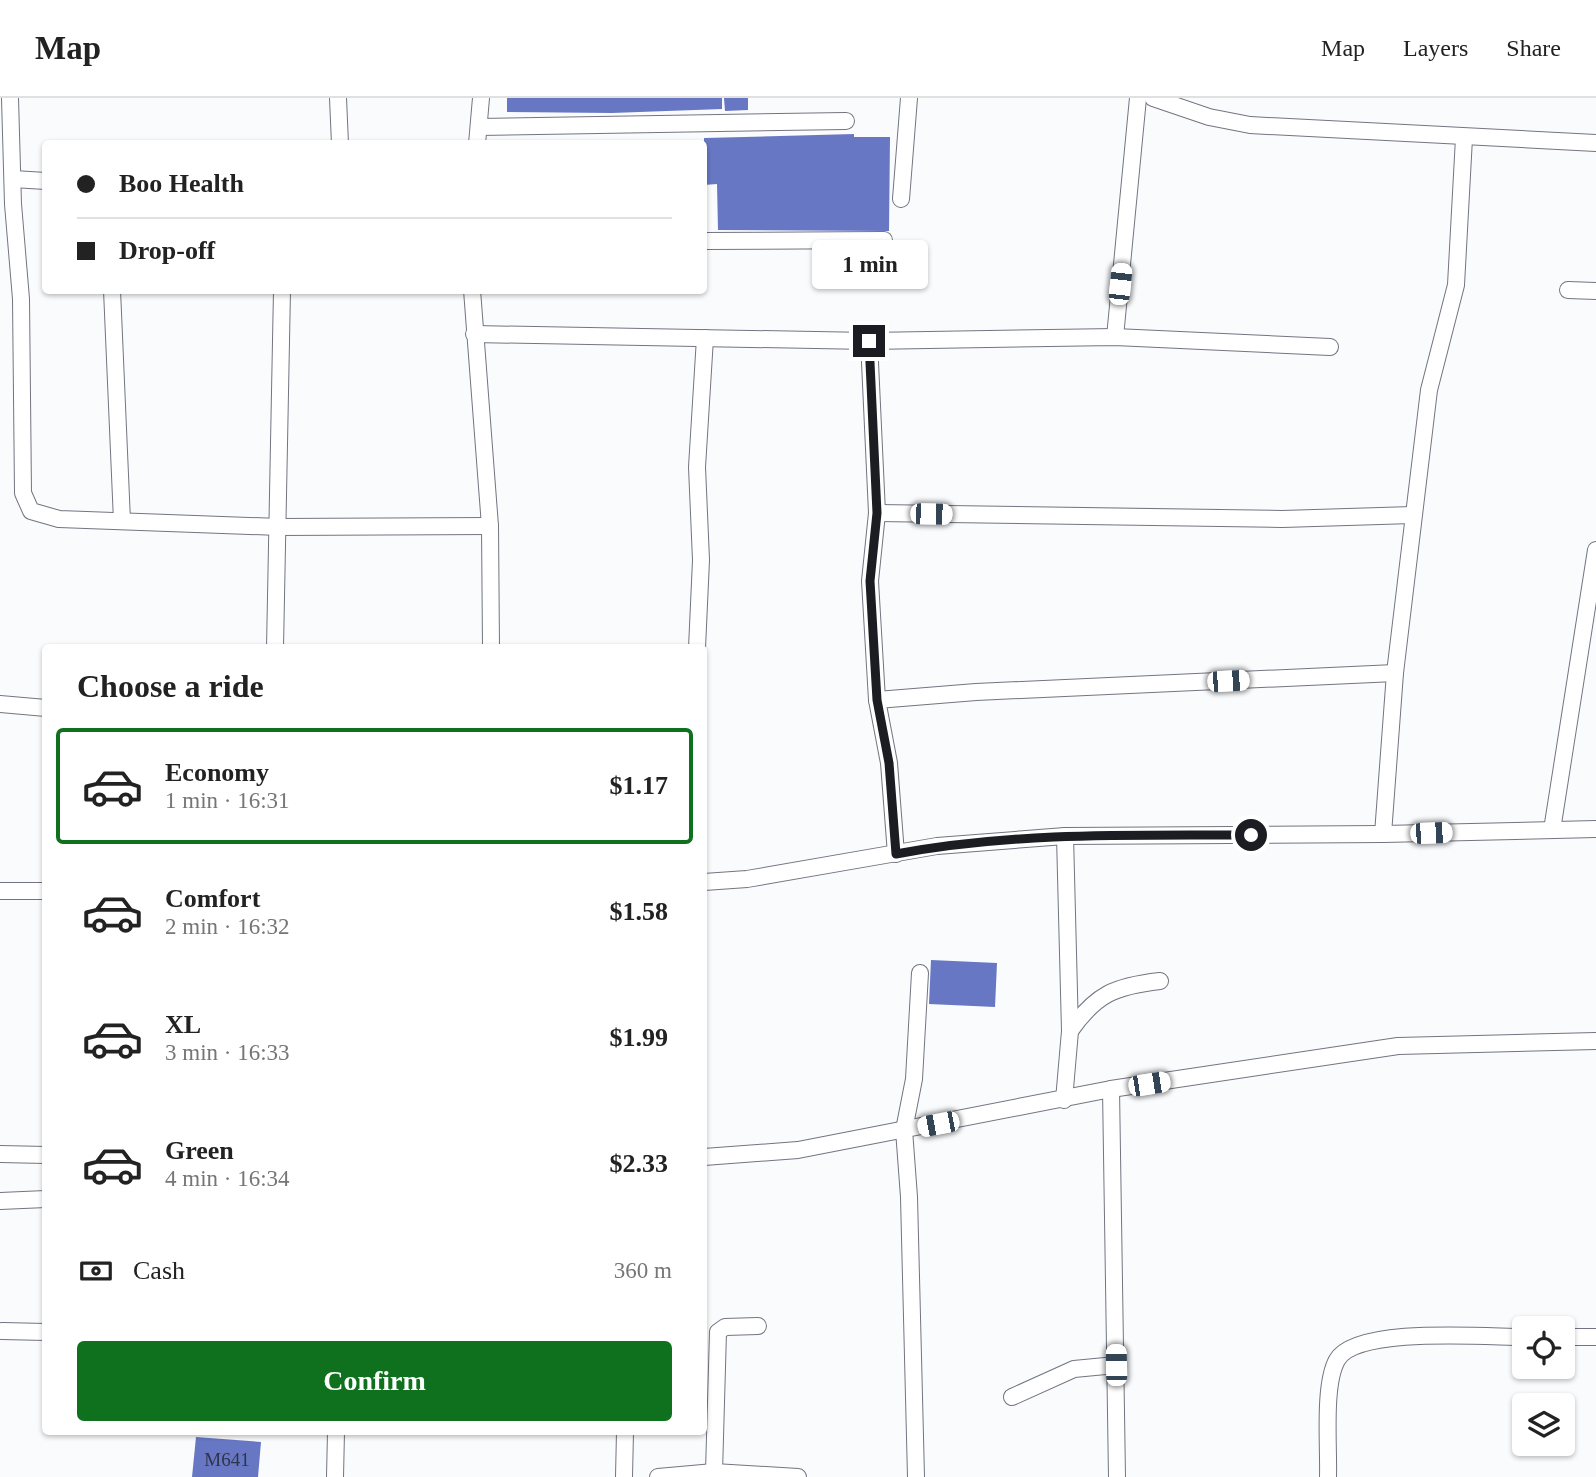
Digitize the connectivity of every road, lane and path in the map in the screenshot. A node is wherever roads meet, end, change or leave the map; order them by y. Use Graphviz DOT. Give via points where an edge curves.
graph roads {
  1 [pos="10,98"];
  2 [pos="338,98"];
  3 [pos="481,98"];
  4 [pos="909,98"];
  5 [pos="1138,98"];
  6 [pos="1153,98"];
  7 [pos="846,121"];
  8 [pos="478,135"];
  9 [pos="1464,138"];
  10 [pos="340,140"];
  11 [pos="1596,143"];
  12 [pos="13,179"];
  13 [pos="42,181"];
  14 [pos="901,199"];
  15 [pos="884,240"];
  16 [pos="707,241"];
  17 [pos="17,248"];
  18 [pos="0,250"];
  19 [pos="1568,290"];
  20 [pos="1596,291"];
  21 [pos="112,294"];
  22 [pos="282,294"];
  23 [pos="472,294"];
  24 [pos="474,334"];
  25 [pos="1115,337"];
  26 [pos="705,338"];
  27 [pos="869,341"];
  28 [pos="1330,347"];
  29 [pos="877,513"];
  30 [pos="1413,514"];
  31 [pos="122,521"];
  32 [pos="490,526"];
  33 [pos="279,527"];
  34 [pos="1596,550"];
  35 [pos="275,644"];
  36 [pos="491,644"];
  37 [pos="697,644"];
  38 [pos="1395,674"];
  39 [pos="877,700"];
  40 [pos="0,704"];
  41 [pos="42,708"];
  42 [pos="1596,829"];
  43 [pos="1552,830"];
  44 [pos="1383,834"];
  45 [pos="1065,836"];
  46 [pos="896,854"];
  47 [pos="707,882"];
  48 [pos="0,891"];
  49 [pos="42,891"];
  50 [pos="920,973"];
  51 [pos="1160,981"];
  52 [pos="1070,1031"];
  53 [pos="1596,1041"];
  54 [pos="1111,1089"];
  55 [pos="1064,1100"];
  56 [pos="904,1130"];
  57 [pos="707,1153"];
  58 [pos="0,1154"];
  59 [pos="42,1155"];
  60 [pos="42,1199"];
  61 [pos="0,1201"];
  62 [pos="758,1326"];
  63 [pos="2,1331"];
  64 [pos="42,1332"];
  65 [pos="1512,1337"];
  66 [pos="1575,1337"];
  67 [pos="1596,1337"];
  68 [pos="1116,1365"];
  69 [pos="1012,1396"];
  70 [pos="336,1435"];
  71 [pos="625,1435"];
  72 [pos="714,1472"];
  73 [pos="335,1477"];
  74 [pos="624,1477"];
  75 [pos="658,1477"];
  76 [pos="798,1477"];
  77 [pos="916,1477"];
  78 [pos="1117,1477"];
  79 [pos="1328,1477"];
  1 -- 12 [label="street"];
  2 -- 10 [label="street"];
  3 -- 8 [label="street"];
  4 -- 14 [label="street"];
  5 -- 25 [label="street"];
  6 -- 9 [label="street" via="1250,125"];
  7 -- 8 [label="street"];
  9 -- 11 [label="street"];
  9 -- 30 [label="street" via="1456,285 1429,390"];
  12 -- 13 [label="street"];
  12 -- 17 [label="street"];
  15 -- 16 [label="street"];
  17 -- 18 [label="street"];
  17 -- 31 [label="street" via="25,502 31,511 58,519"];
  19 -- 20 [label="street"];
  21 -- 31 [label="street"];
  22 -- 33 [label="street"];
  23 -- 24 [label="street"];
  24 -- 26 [label="street"];
  24 -- 32 [label="street"];
  25 -- 27 [label="street"];
  25 -- 28 [label="street"];
  26 -- 27 [label="street"];
  26 -- 37 [label="street" via="697,467 701,560"];
  27 -- 29 [label="street"];
  29 -- 30 [label="street" via="1282,519"];
  29 -- 39 [label="street" via="870,581"];
  30 -- 38 [label="street"];
  31 -- 33 [label="street"];
  32 -- 33 [label="street"];
  32 -- 36 [label="street"];
  33 -- 35 [label="street"];
  34 -- 43 [label="street"];
  38 -- 39 [label="street"];
  38 -- 44 [label="street"];
  39 -- 46 [label="street" via="889,763"];
  40 -- 41 [label="street"];
  42 -- 43 [label="street"];
  43 -- 44 [label="street"];
  44 -- 45 [label="street"];
  45 -- 46 [label="street" via="937,846"];
  45 -- 52 [label="street"];
  46 -- 47 [label="street"];
  48 -- 49 [label="street"];
  50 -- 56 [label="street" via="914,1079"];
  51 -- 52 [label="street" via="1104,993"];
  52 -- 55 [label="street"];
  53 -- 54 [label="street" via="1398,1046"];
  54 -- 55 [label="street"];
  54 -- 68 [label="street"];
  55 -- 56 [label="street"];
  56 -- 57 [label="street" via="798,1150"];
  56 -- 77 [label="street"];
  58 -- 59 [label="street"];
  60 -- 61 [label="street"];
  62 -- 72 [label="street" via="724,1327 718,1332"];
  63 -- 64 [label="street"];
  65 -- 79 [label="street" via="1403,1338 1351,1347 1338,1358 1331,1379"];
  66 -- 67 [label="street"];
  68 -- 69 [label="street" via="1073,1368"];
  68 -- 78 [label="street"];
  70 -- 73 [label="street"];
  71 -- 74 [label="street"];
  72 -- 75 [label="street"];
  72 -- 76 [label="street"];
}
